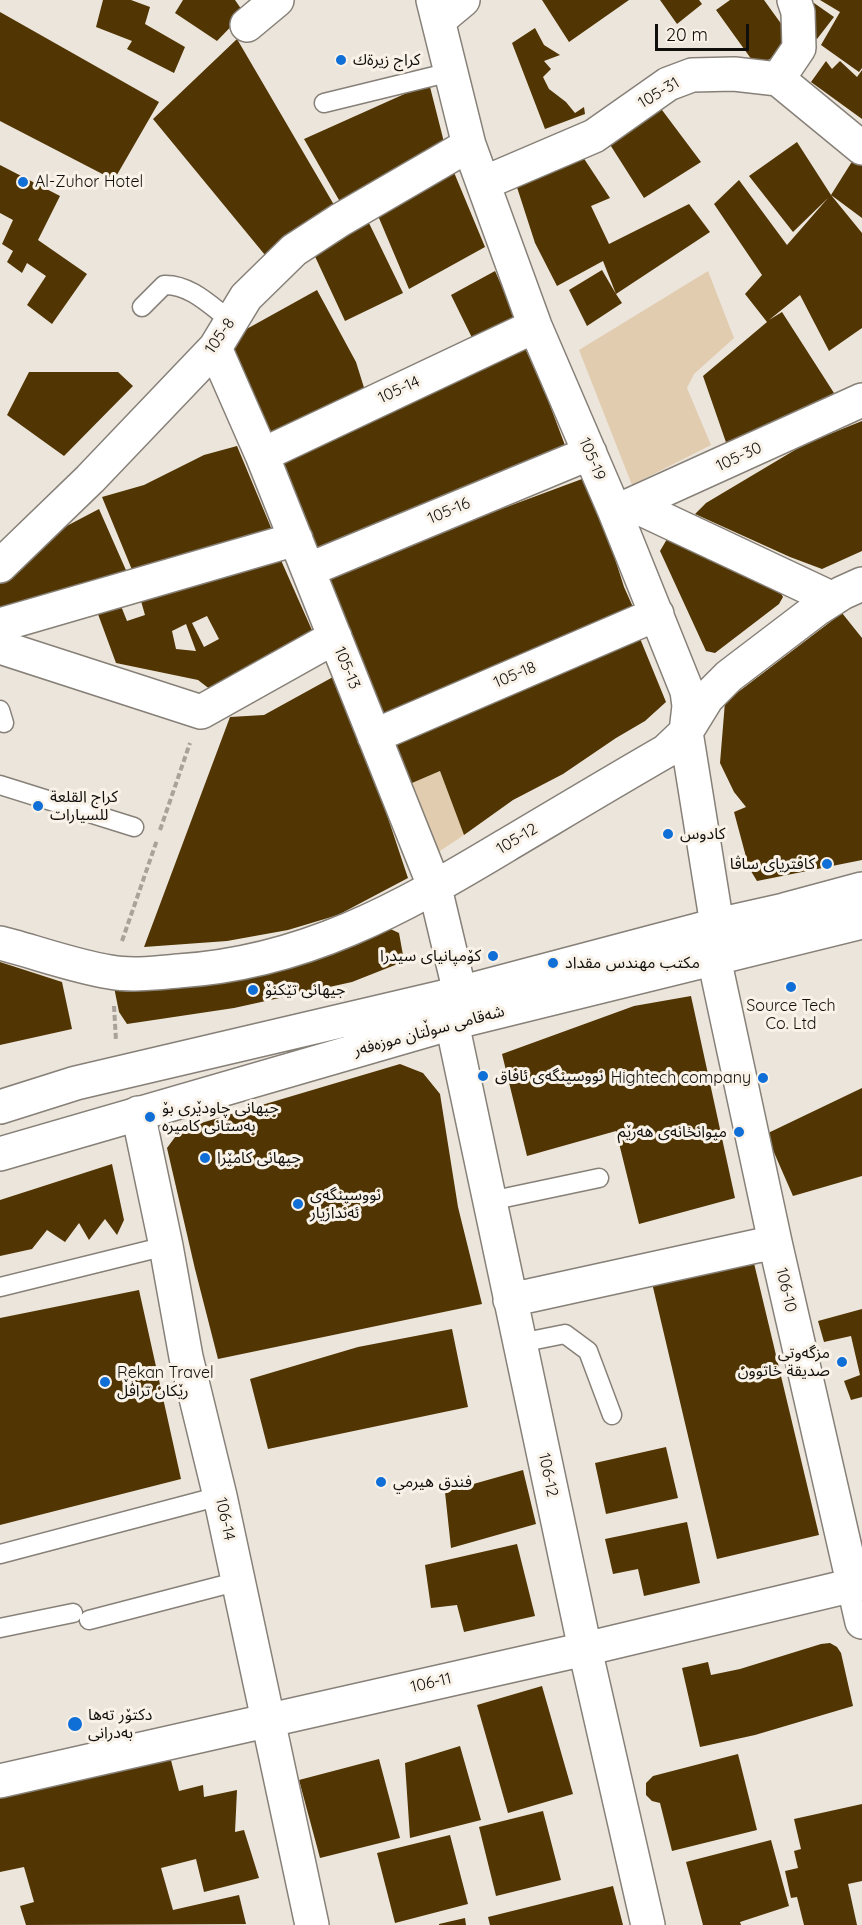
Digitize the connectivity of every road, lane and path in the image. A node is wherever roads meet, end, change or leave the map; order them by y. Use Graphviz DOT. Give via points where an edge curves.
graph roads {
  1 [pos="278,0"];
  2 [pos="463,0"];
  3 [pos="794,0"];
  4 [pos="436,11"];
  5 [pos="247,25"];
  6 [pos="451,72"];
  7 [pos="778,79"];
  8 [pos="324,103"];
  9 [pos="469,144"];
  10 [pos="862,148"];
  11 [pos="484,183"];
  12 [pos="142,307"];
  13 [pos="535,326"];
  14 [pos="223,334"];
  15 [pos="862,400"];
  16 [pos="590,453"];
  17 [pos="262,454"];
  18 [pos="624,509"];
  19 [pos="296,539"];
  20 [pos="0,566"];
  21 [pos="308,570"];
  22 [pos="862,584"];
  23 [pos="833,599"];
  24 [pos="657,614"];
  25 [pos="0,625"];
  26 [pos="335,637"];
  27 [pos="0,647"];
  28 [pos="686,732"];
  29 [pos="374,736"];
  30 [pos="0,785"];
  31 [pos="134,827"];
  32 [pos="435,888"];
  33 [pos="862,889"];
  34 [pos="862,922"];
  35 [pos="717,924"];
  36 [pos="0,943"];
  37 [pos="714,958"];
  38 [pos="111,972"];
  39 [pos="456,1008"];
  40 [pos="119,1073"];
  41 [pos="0,1107"];
  42 [pos="138,1113"];
  43 [pos="0,1154"];
  44 [pos="599,1178"];
  45 [pos="490,1202"];
  46 [pos="775,1242"];
  47 [pos="166,1246"];
  48 [pos="0,1287"];
  49 [pos="510,1300"];
  50 [pos="520,1343"];
  51 [pos="612,1415"];
  52 [pos="220,1496"];
  53 [pos="0,1554"];
  54 [pos="239,1581"];
  55 [pos="858,1584"];
  56 [pos="862,1622"];
  57 [pos="0,1628"];
  58 [pos="585,1649"];
  59 [pos="268,1720"];
  60 [pos="0,1781"];
  61 [pos="312,1925"];
  62 [pos="648,1925"];
  1 -- 5 [label="street"];
  2 -- 4 [label="street"];
  3 -- 7 [label="street" via="799,48"];
  4 -- 6 [label="street, 105-19"];
  6 -- 8 [label="lane"];
  6 -- 9 [label="street, 105-19"];
  7 -- 10 [label="street"];
  7 -- 11 [label="street, 105-31" via="692,75 668,84 594,136"];
  9 -- 11 [label="street, 105-19"];
  9 -- 14 [label="street, 105-8" via="294,250 246,297"];
  11 -- 13 [label="street, 105-19"];
  12 -- 14 [label="lane" via="164,285 174,285 190,291"];
  13 -- 16 [label="street, 105-19"];
  13 -- 17 [label="street, 105-14"];
  14 -- 17 [label="street, 105-13"];
  14 -- 20 [label="street, 105-8" via="90,479"];
  15 -- 18 [label="street, 105-30"];
  16 -- 18 [label="street, 105-19"];
  16 -- 21 [label="street, 105-16"];
  17 -- 19 [label="street, 105-13"];
  18 -- 23 [label="street"];
  18 -- 24 [label="street, 105-19"];
  19 -- 21 [label="street, 105-13"];
  19 -- 25 [label="street"];
  21 -- 26 [label="street, 105-13"];
  22 -- 23 [label="street, 105-12"];
  23 -- 28 [label="street, 105-12" via="729,676 707,698"];
  24 -- 28 [label="street, 105-19" via="687,692"];
  24 -- 29 [label="street, 105-18"];
  26 -- 27 [label="street" via="201,712"];
  26 -- 29 [label="street, 105-13"];
  28 -- 32 [label="street, 105-12" via="666,751"];
  28 -- 35 [label="street, 105-19"];
  29 -- 32 [label="street, 105-13"];
  30 -- 31 [label="lane"];
  32 -- 38 [label="street, 105-12" via="367,922 285,953 199,970"];
  32 -- 39 [label="street, 105-13"];
  33 -- 35 [label="street, شەقامی سوڵتان موزەفەر"];
  34 -- 37 [label="street, شەقامی سوڵتان موزەفەر"];
  35 -- 39 [label="street, شەقامی سوڵتان موزەفەر"];
  36 -- 38 [label="street, 105-12"];
  37 -- 39 [label="street, شەقامی سوڵتان موزەفەر"];
  37 -- 46 [label="street, 106-10"];
  38 -- 40 [label="path"];
  39 -- 40 [label="street, شەقامی سوڵتان موزەفەر"];
  39 -- 42 [label="street, شەقامی سوڵتان موزەفەر"];
  39 -- 45 [label="street, 106-12"];
  40 -- 41 [label="street, شەقامی سوڵتان موزەفەر"];
  42 -- 43 [label="street, شەقامی سوڵتان موزەفەر"];
  42 -- 47 [label="street, 106-14"];
  44 -- 45 [label="lane"];
  45 -- 49 [label="street, 106-12"];
  46 -- 49 [label="street"];
  46 -- 55 [label="street, 106-10"];
  47 -- 48 [label="lane"];
  47 -- 52 [label="street, 106-14" via="186,1357"];
  49 -- 50 [label="street, 106-12"];
  50 -- 51 [label="lane" via="565,1334 574,1338 588,1351"];
  50 -- 58 [label="street, 106-12"];
  52 -- 53 [label="lane"];
  52 -- 54 [label="street, 106-14"];
  54 -- 57 [label="lane" via="81,1616"];
  54 -- 59 [label="street, 106-14"];
  55 -- 56 [label="street, 106-10"];
  55 -- 58 [label="street, 106-11"];
  58 -- 59 [label="street, 106-11"];
  58 -- 62 [label="street, 106-12"];
  59 -- 60 [label="street, 106-11"];
  59 -- 61 [label="street, 106-14"];
}
